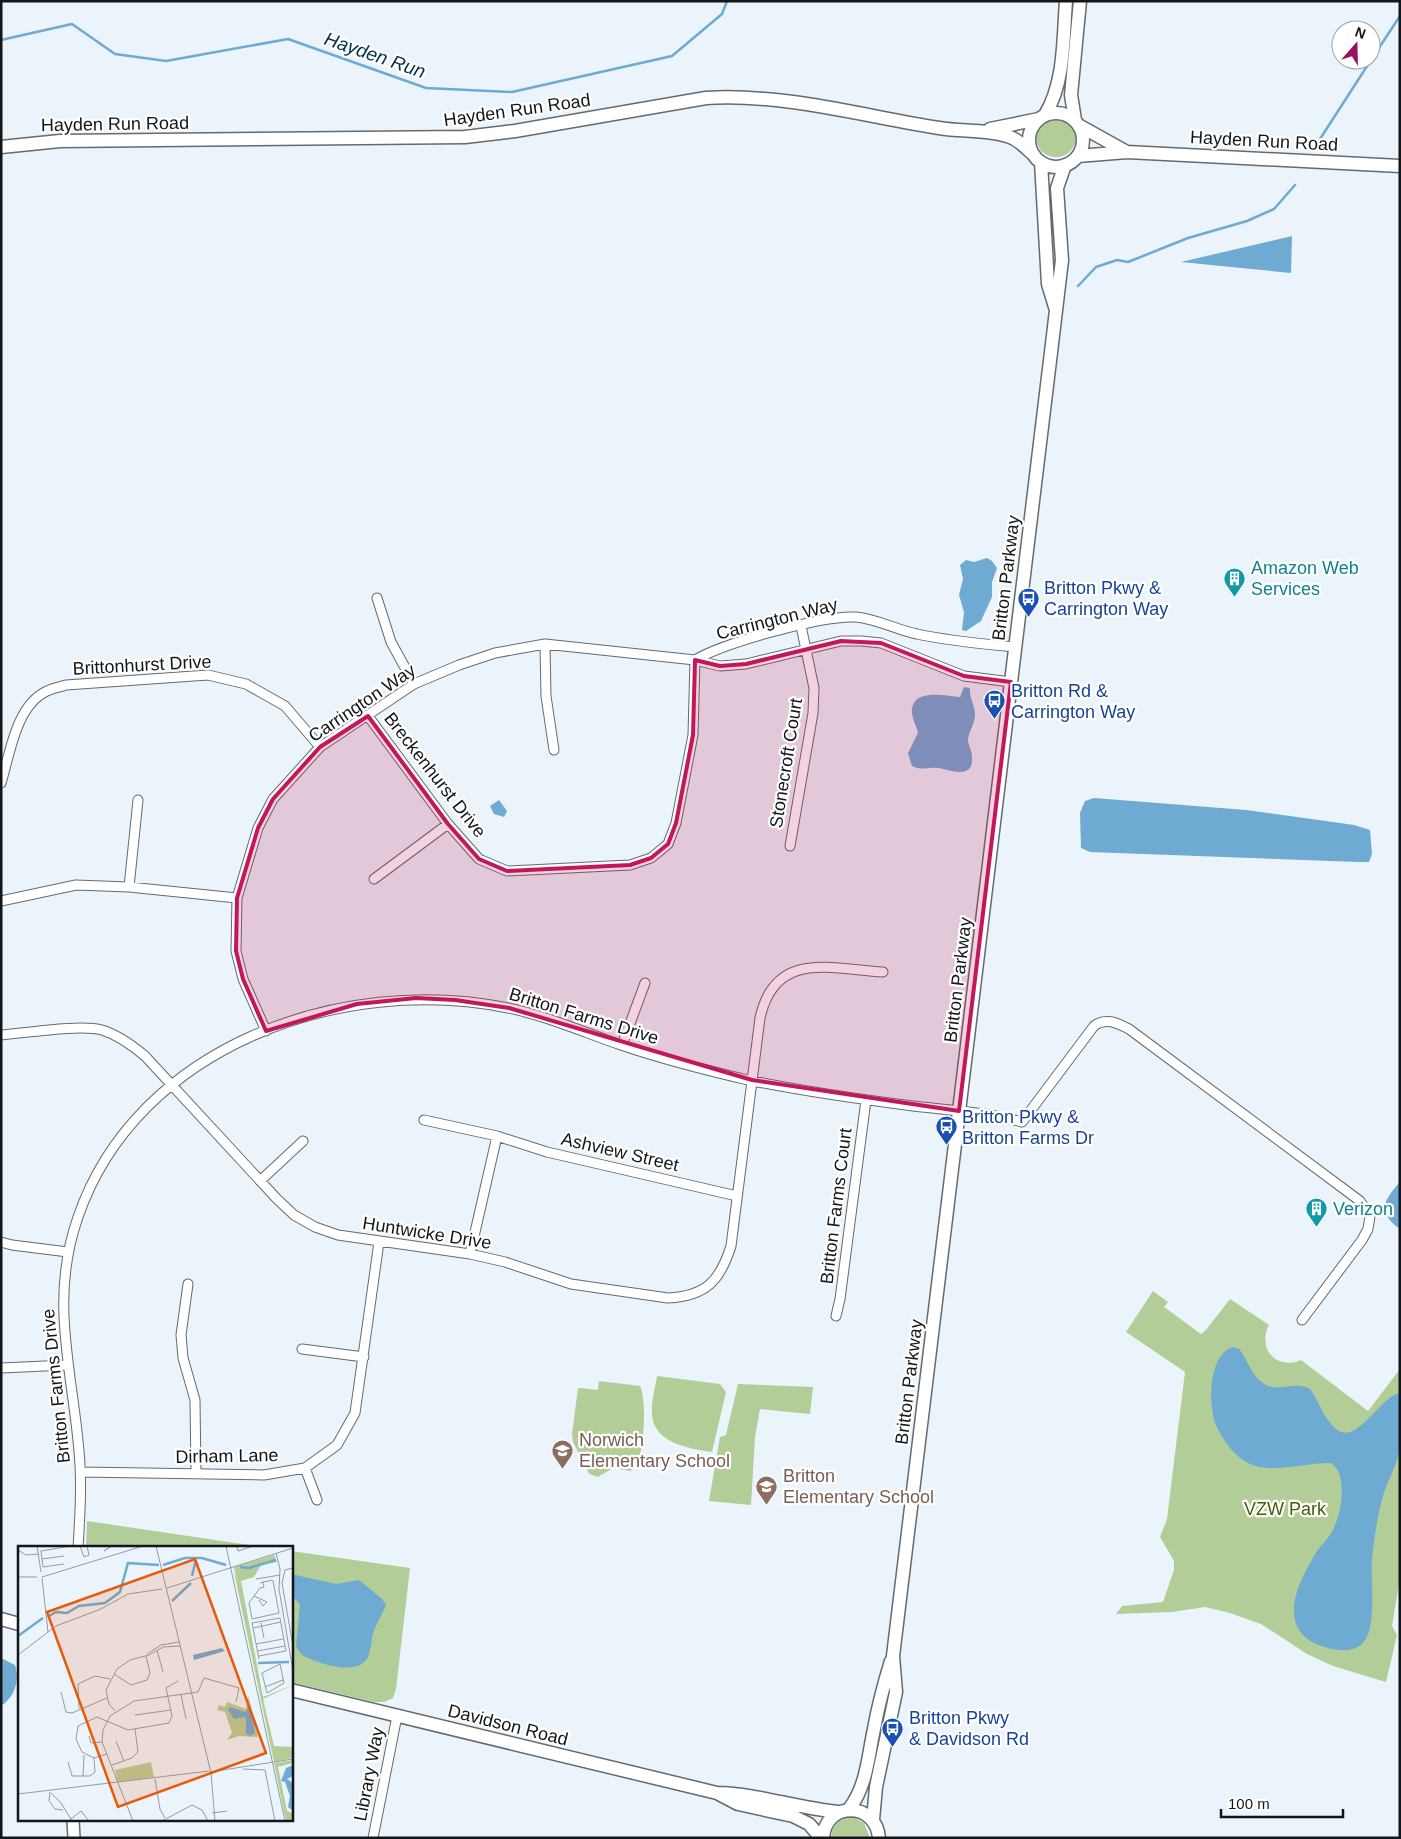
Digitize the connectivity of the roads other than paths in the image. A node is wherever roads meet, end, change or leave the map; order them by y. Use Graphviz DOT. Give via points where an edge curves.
graph roads {
  1 [pos="1066,1"];
  2 [pos="1080,1"];
  3 [pos="1042,117"];
  4 [pos="1077,123"];
  5 [pos="973,132"];
  6 [pos="1,147"];
  7 [pos="1127,152"];
  8 [pos="1078,156"];
  9 [pos="1037,158"];
  10 [pos="1065,165"];
  11 [pos="1400,166"];
  12 [pos="1055,307"];
  13 [pos="377,598"];
  14 [pos="801,626"];
  15 [pos="545,644"];
  16 [pos="1016,648"];
  17 [pos="807,649"];
  18 [pos="695,660"];
  19 [pos="1011,682"];
  20 [pos="414,684"];
  21 [pos="368,716"];
  22 [pos="320,747"];
  23 [pos="554,750"];
  24 [pos="1,783"];
  25 [pos="138,800"];
  26 [pos="448,824"];
  27 [pos="790,846"];
  28 [pos="374,879"];
  29 [pos="129,887"];
  30 [pos="236,898"];
  31 [pos="1,901"];
  32 [pos="884,972"];
  33 [pos="645,983"];
  34 [pos="266,1031"];
  35 [pos="1,1035"];
  36 [pos="622,1045"];
  37 [pos="752,1080"];
  38 [pos="171,1084"];
  39 [pos="866,1100"];
  40 [pos="959,1111"];
  41 [pos="424,1120"];
  42 [pos="497,1136"];
  43 [pos="303,1141"];
  44 [pos="260,1180"];
  45 [pos="737,1196"];
  46 [pos="1,1242"];
  47 [pos="380,1242"];
  48 [pos="68,1252"];
  49 [pos="470,1254"];
  50 [pos="188,1284"];
  51 [pos="836,1316"];
  52 [pos="1302,1320"];
  53 [pos="302,1348"];
  54 [pos="364,1357"];
  55 [pos="68,1365"];
  56 [pos="1,1368"];
  57 [pos="304,1468"];
  58 [pos="81,1472"];
  59 [pos="196,1474"];
  60 [pos="316,1500"];
  61 [pos="78,1546"];
  62 [pos="1,1619"];
  63 [pos="18,1624"];
  64 [pos="893,1656"];
  65 [pos="292,1690"];
  66 [pos="397,1716"];
  67 [pos="717,1793"];
  68 [pos="843,1811"];
  69 [pos="73,1822"];
  70 [pos="877,1829"];
  71 [pos="74,1838"];
  72 [pos="373,1838"];
  73 [pos="822,1838"];
  74 [pos="891,1838"];
  1 -- 3 [label="main road" via="1059,79 1052,103"];
  2 -- 4 [label="main road" via="1071,95"];
  3 -- 4 [label="main road" via="1061,113"];
  3 -- 5 [label="main road, Hayden Run Road"];
  3 -- 9 [label="main road" via="1030,132 1029,140"];
  4 -- 7 [label="main road, Hayden Run Road" via="1101,140"];
  4 -- 8 [label="main road" via="1083,142"];
  5 -- 6 [label="main road, Hayden Run Road" via="733,96 515,132 465,137 60,141"];
  5 -- 9 [label="main road, Hayden Run Road" via="990,132 1013,138"];
  7 -- 8 [label="main road, Hayden Run Road"];
  7 -- 11 [label="main road, Hayden Run Road"];
  8 -- 10 [label="main road"];
  9 -- 10 [label="main road" via="1048,165"];
  9 -- 12 [label="main road, Britton Parkway" via="1048,284"];
  10 -- 12 [label="main road, Britton Parkway" via="1057,188 1062,250 1061,283"];
  12 -- 16 [label="main road, Britton Parkway"];
  13 -- 20 [label="street" via="391,642"];
  14 -- 16 [label="street, Carrington Way" via="854,617 930,637"];
  14 -- 17 [label="street, Stonecroft Court"];
  14 -- 18 [label="street, Carrington Way" via="709,652"];
  15 -- 18 [label="street, Carrington Way"];
  15 -- 20 [label="street, Carrington Way" via="495,653"];
  15 -- 23 [label="street" via="546,696"];
  16 -- 19 [label="main road, Britton Parkway"];
  17 -- 18 [label="street, Carrington Way" via="746,664 720,666"];
  17 -- 19 [label="street, Carrington Way" via="841,641 881,643 964,676"];
  17 -- 27 [label="street, Stonecroft Court" via="814,688 813,713"];
  18 -- 26 [label="street, Breckenhurst Drive" via="693,735 676,823 668,844 652,858 630,865 508,871 479,859"];
  19 -- 40 [label="main road, Britton Parkway"];
  20 -- 21 [label="street, Carrington Way"];
  21 -- 22 [label="street, Carrington Way"];
  21 -- 26 [label="street, Breckenhurst Drive"];
  22 -- 24 [label="street, Brittonhurst Drive" via="285,706 246,684 208,675 66,685 46,691 29,704"];
  22 -- 30 [label="street, Carrington Way" via="273,799 258,828"];
  25 -- 29 [label="street"];
  26 -- 28 [label="street"];
  29 -- 30 [label="street"];
  29 -- 31 [label="street" via="76,885"];
  30 -- 34 [label="street, Carrington Way" via="236,951 243,980"];
  32 -- 37 [label="street, Huntwicke Drive" via="802,968 788,972 778,980 763,1002"];
  33 -- 36 [label="street"];
  34 -- 36 [label="street, Britton Farms Drive" via="306,1016 358,1004 416,998 509,1008 568,1024"];
  34 -- 38 [label="street, Britton Farms Drive" via="220,1052"];
  35 -- 38 [label="street, Huntwicke Drive" via="101,1030 121,1038 145,1056"];
  36 -- 37 [label="street, Britton Farms Drive"];
  37 -- 39 [label="street, Britton Farms Drive"];
  37 -- 45 [label="street, Huntwicke Drive"];
  38 -- 44 [label="street, Huntwicke Drive"];
  38 -- 48 [label="street, Britton Farms Drive" via="138,1114 110,1149 81,1209"];
  39 -- 40 [label="street, Britton Farms Drive"];
  39 -- 51 [label="street, Britton Farms Court"];
  40 -- 52 [label="street, Britton Farms Drive" via="991,1113 1022,1122 1094,1026 1104,1021 1129,1029 1360,1201 1370,1216 1362,1240"];
  40 -- 64 [label="main road, Britton Parkway"];
  41 -- 42 [label="street, Ashview Street"];
  42 -- 45 [label="street, Ashview Street" via="547,1152"];
  42 -- 49 [label="street"];
  43 -- 44 [label="street"];
  44 -- 47 [label="street, Huntwicke Drive" via="294,1215 315,1227 338,1235"];
  45 -- 49 [label="street, Huntwicke Drive" via="731,1246 720,1274 710,1285 684,1297 668,1298 571,1284"];
  46 -- 48 [label="street"];
  47 -- 49 [label="street, Huntwicke Drive"];
  47 -- 54 [label="street, Dirham Lane"];
  48 -- 55 [label="street, Britton Farms Drive" via="62,1306"];
  50 -- 59 [label="street" via="181,1336 183,1358 195,1400"];
  53 -- 54 [label="street"];
  54 -- 57 [label="street, Dirham Lane" via="356,1413 337,1445"];
  55 -- 56 [label="street"];
  55 -- 58 [label="street, Britton Farms Drive"];
  57 -- 59 [label="street, Dirham Lane" via="264,1475"];
  57 -- 60 [label="street"];
  58 -- 59 [label="street, Dirham Lane"];
  58 -- 61 [label="street, Britton Farms Drive"];
  62 -- 63 [label="main road"];
  64 -- 68 [label="main road, Britton Parkway" via="882,1689 865,1776 858,1795"];
  64 -- 70 [label="main road, Britton Parkway" via="896,1692 876,1787"];
  65 -- 66 [label="main road, Davidson Road"];
  66 -- 67 [label="main road, Davidson Road"];
  66 -- 72 [label="street, Library Way"];
  67 -- 68 [label="main road, Davidson Road" via="739,1794 806,1809"];
  67 -- 73 [label="main road, Davidson Road" via="738,1804 802,1820"];
  68 -- 70 [label="main road, Davidson Road" via="867,1814"];
  68 -- 73 [label="main road, Britton Parkway" via="826,1824"];
  69 -- 71 [label="street"];
  70 -- 74 [label="main road"];
}
